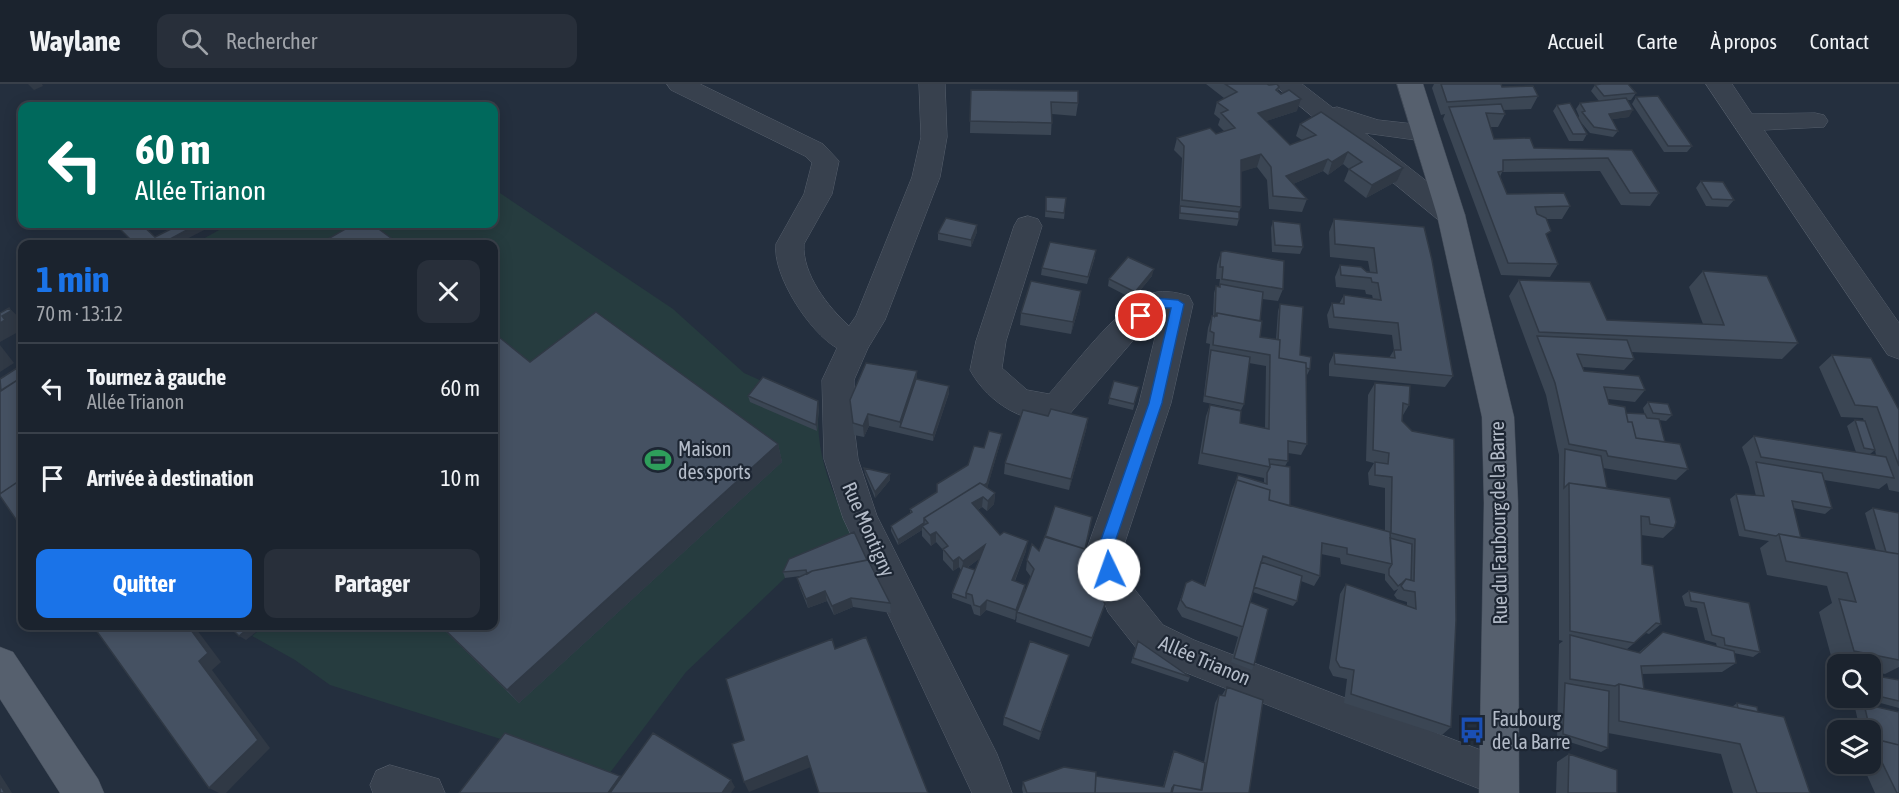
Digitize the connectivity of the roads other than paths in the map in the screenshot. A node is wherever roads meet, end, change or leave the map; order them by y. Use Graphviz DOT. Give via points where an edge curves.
graph roads {
  1 [pos="680,84"];
  2 [pos="932,84"];
  3 [pos="1286,84"];
  4 [pos="1410,84"];
  5 [pos="1719,84"];
  6 [pos="1322,110"];
  7 [pos="1815,121"];
  8 [pos="1745,122"];
  9 [pos="1423,132"];
  10 [pos="1451,215"];
  11 [pos="1028,226"];
  12 [pos="854,344"];
  13 [pos="1899,347"];
  14 [pos="0,665"];
  15 [pos="1499,785"];
  16 [pos="84,793"];
  17 [pos="992,793"];
  1 -- 12 [label="street" via="814,150 826,161 826,178 789,247 791,265 810,299 837,333"];
  2 -- 12 [label="street, Rue Montigny" via="934,137 926,177 870,320"];
  3 -- 6 [label="street"];
  4 -- 9 [label="main road, Rue du Faubourg de la Barre"];
  5 -- 8 [label="street"];
  6 -- 9 [label="street" via="1376,128"];
  6 -- 10 [label="street"];
  7 -- 8 [label="street"];
  8 -- 13 [label="street"];
  9 -- 10 [label="main road, Rue du Faubourg de la Barre"];
  10 -- 15 [label="main road, Rue du Faubourg de la Barre" via="1498,417 1502,503"];
  11 -- 15 [label="street, Allée Trianon" via="991,341 986,370 1002,392 1026,405 1056,408 1126,328 1156,303 1178,304 1155,403 1103,554 1121,600 1150,637"];
  12 -- 17 [label="street, Rue Montigny" via="838,380 841,459 849,490"];
  14 -- 16 [label="main road"];
}
